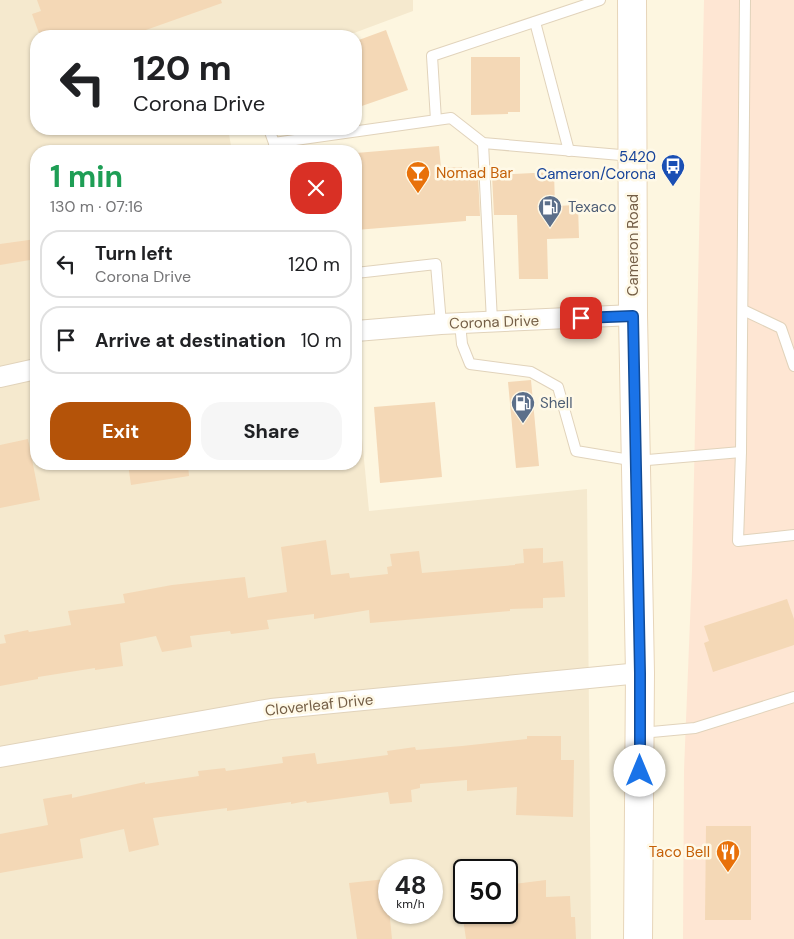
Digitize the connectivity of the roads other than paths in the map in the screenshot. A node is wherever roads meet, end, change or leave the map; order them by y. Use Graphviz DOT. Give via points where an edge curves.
graph roads {
  1 [pos="600,0"];
  2 [pos="632,0"];
  3 [pos="745,0"];
  4 [pos="535,22"];
  5 [pos="436,120"];
  6 [pos="362,132"];
  7 [pos="347,135"];
  8 [pos="483,143"];
  9 [pos="287,145"];
  10 [pos="569,151"];
  11 [pos="633,156"];
  12 [pos="362,272"];
  13 [pos="743,310"];
  14 [pos="633,316"];
  15 [pos="492,321"];
  16 [pos="450,323"];
  17 [pos="362,330"];
  18 [pos="794,366"];
  19 [pos="30,371"];
  20 [pos="0,378"];
  21 [pos="742,452"];
  22 [pos="636,461"];
  23 [pos="794,535"];
  24 [pos="640,673"];
  25 [pos="794,697"];
  26 [pos="640,733"];
  27 [pos="0,757"];
  28 [pos="638,939"];
  1 -- 4 [label="lane"];
  2 -- 11 [label="main road, Cameron Road"];
  3 -- 13 [label="lane"];
  4 -- 5 [label="lane" via="432,56"];
  4 -- 10 [label="lane"];
  5 -- 6 [label="lane"];
  5 -- 8 [label="lane" via="451,118"];
  7 -- 9 [label="lane"];
  8 -- 10 [label="lane"];
  8 -- 15 [label="lane"];
  10 -- 11 [label="lane"];
  11 -- 14 [label="main road, Cameron Road"];
  12 -- 16 [label="lane" via="436,264"];
  13 -- 18 [label="lane" via="781,328"];
  13 -- 21 [label="lane"];
  14 -- 15 [label="street, Corona Drive"];
  14 -- 22 [label="main road, Cameron Road"];
  15 -- 16 [label="street, Corona Drive"];
  16 -- 17 [label="street, Corona Drive"];
  16 -- 22 [label="lane" via="470,364 530,372 558,387 576,451"];
  19 -- 20 [label="street"];
  21 -- 22 [label="lane"];
  21 -- 23 [label="lane" via="738,541"];
  22 -- 24 [label="main road, Cameron Road"];
  24 -- 26 [label="main road, Cameron Road"];
  24 -- 27 [label="street, Cloverleaf Drive" via="271,709"];
  25 -- 26 [label="lane" via="696,728"];
  26 -- 28 [label="main road, Cameron Road"];
}
